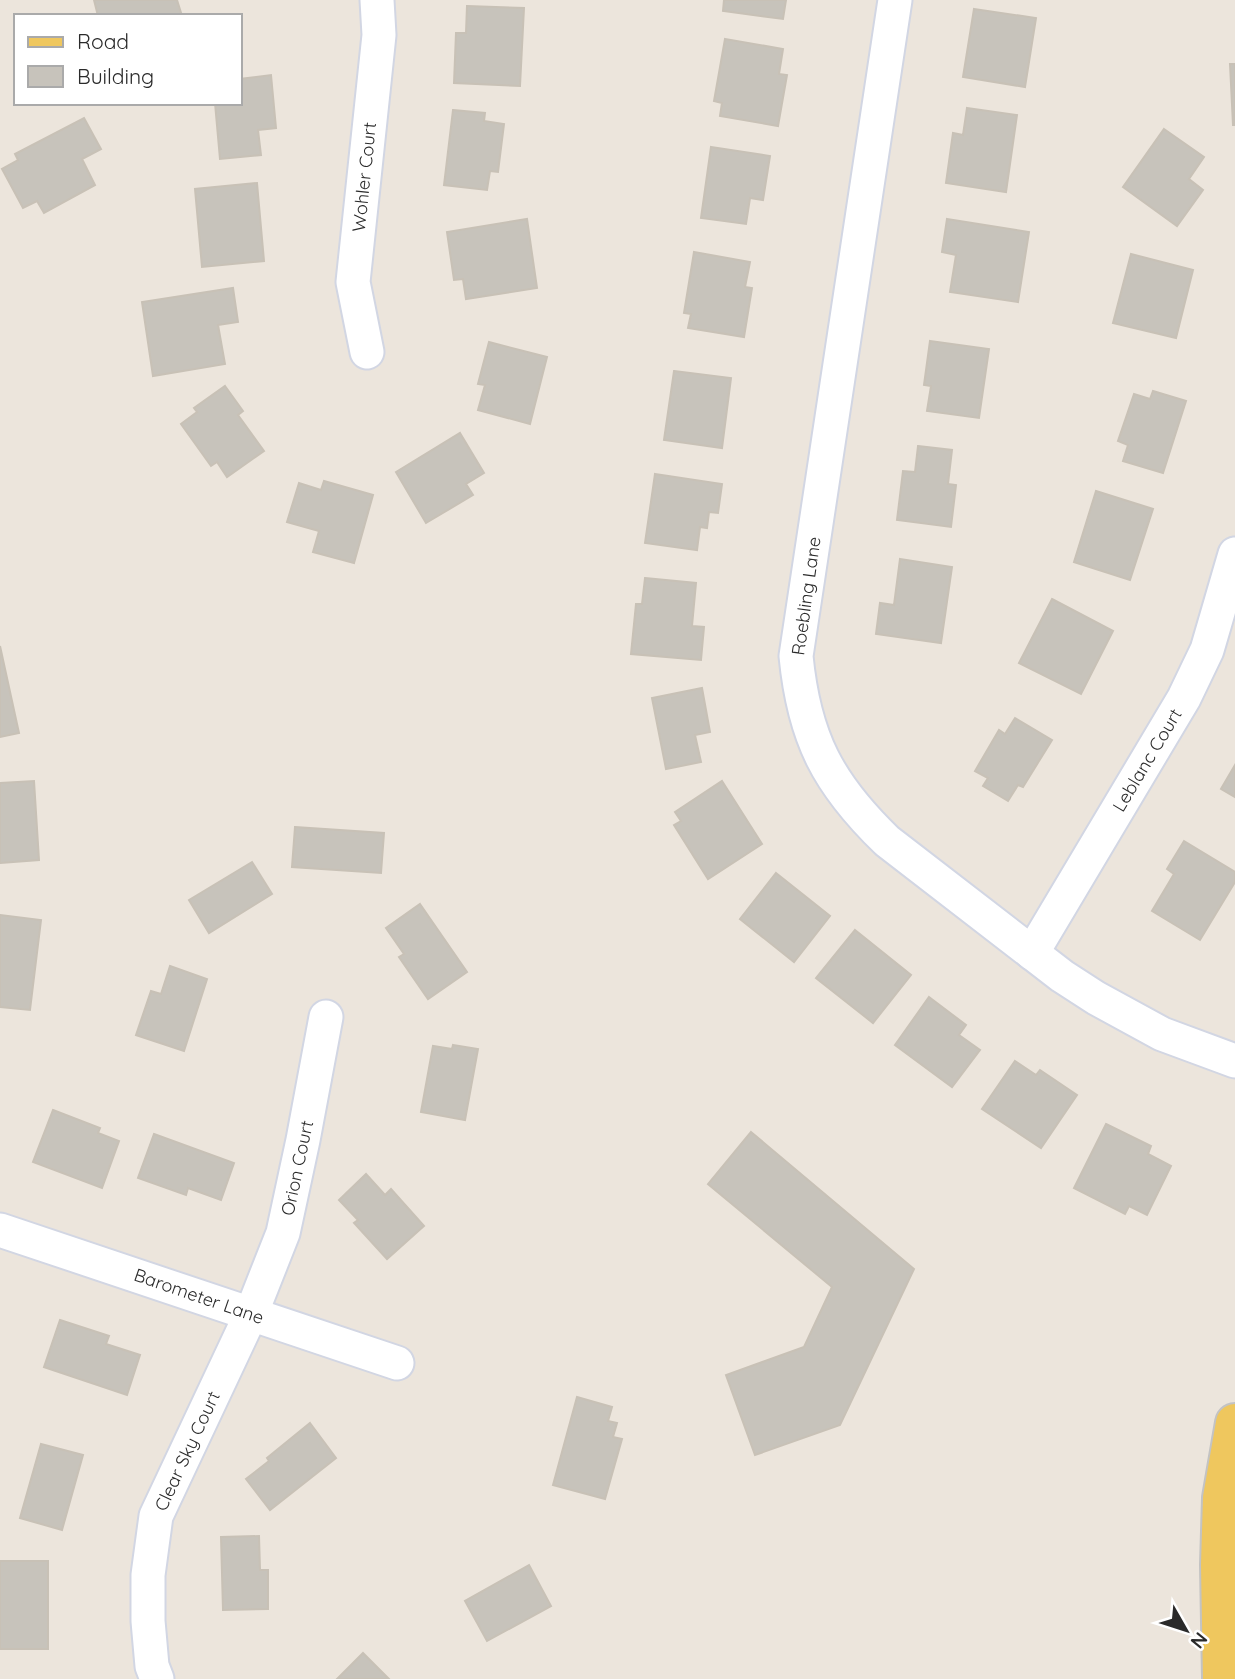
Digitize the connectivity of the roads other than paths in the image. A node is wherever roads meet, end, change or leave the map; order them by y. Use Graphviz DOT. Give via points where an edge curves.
graph roads {
  1 [pos="377,0"];
  2 [pos="895,0"];
  3 [pos="367,352"];
  4 [pos="1235,554"];
  5 [pos="1032,953"];
  6 [pos="326,1017"];
  7 [pos="1235,1061"];
  8 [pos="0,1230"];
  9 [pos="251,1314"];
  10 [pos="397,1363"];
  11 [pos="1235,1423"];
  12 [pos="157,1679"];
  13 [pos="1222,1679"];
  1 -- 3 [label="street, Wohler Court" via="379,35 353,282"];
  2 -- 5 [label="street, Roebling Lane" via="796,656 799,683 805,716 824,763 867,822"];
  4 -- 5 [label="street, Leblanc Court" via="1207,650 1184,698"];
  5 -- 7 [label="street, Roebling Lane" via="1096,998 1162,1034"];
  6 -- 9 [label="street, Orion Court" via="283,1233"];
  8 -- 9 [label="street, Barometer Lane"];
  9 -- 10 [label="street, Barometer Lane"];
  9 -- 12 [label="street, Clear Sky Court" via="156,1516 148,1621"];
  11 -- 13 [label="main road" via="1222,1498"];
}
